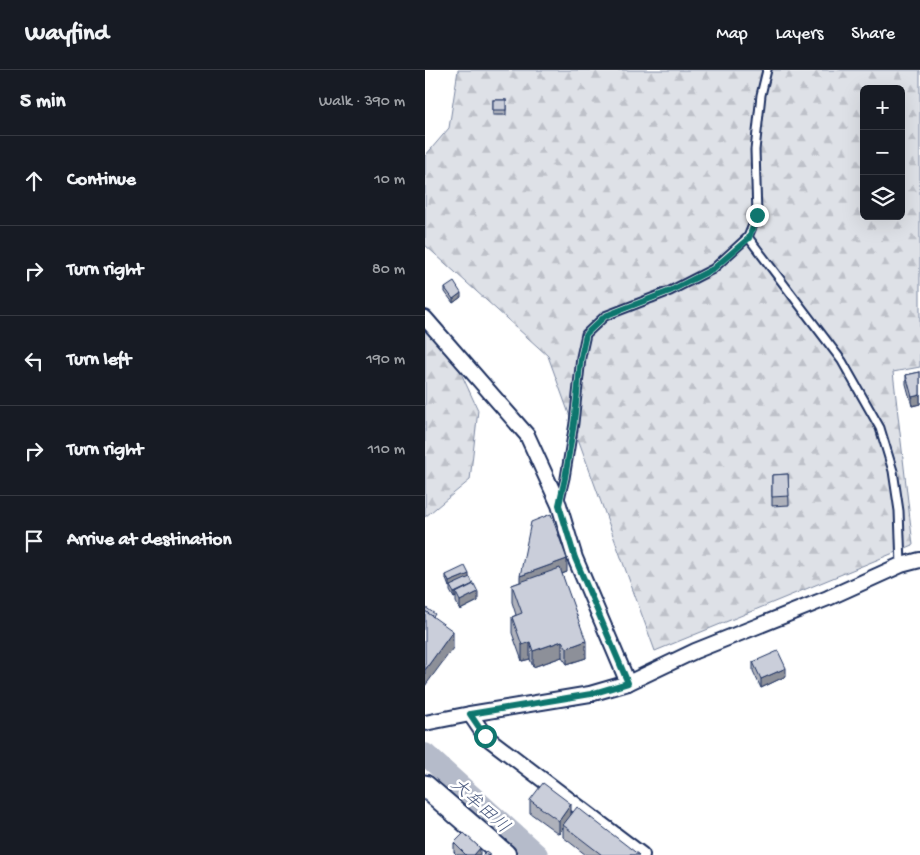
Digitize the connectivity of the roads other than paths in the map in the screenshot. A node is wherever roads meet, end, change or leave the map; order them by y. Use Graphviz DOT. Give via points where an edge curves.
graph roads {
  1 [pos="767,70"];
  2 [pos="749,238"];
  3 [pos="425,318"];
  4 [pos="559,505"];
  5 [pos="920,560"];
  6 [pos="901,566"];
  7 [pos="628,683"];
  8 [pos="470,714"];
  9 [pos="425,723"];
  10 [pos="425,786"];
  11 [pos="505,855"];
  12 [pos="642,855"];
  1 -- 2 [label="lane" via="755,150 757,215"];
  2 -- 4 [label="lane" via="713,269 670,291 605,316 586,334"];
  2 -- 6 [label="lane" via="842,361 880,428 893,471 899,512"];
  3 -- 4 [label="street" via="527,435"];
  4 -- 7 [label="street" via="575,558"];
  5 -- 6 [label="street"];
  6 -- 7 [label="street" via="695,651"];
  7 -- 8 [label="street" via="591,694"];
  8 -- 9 [label="street"];
  8 -- 12 [label="street" via="485,736"];
  10 -- 11 [label="main road"];
}
